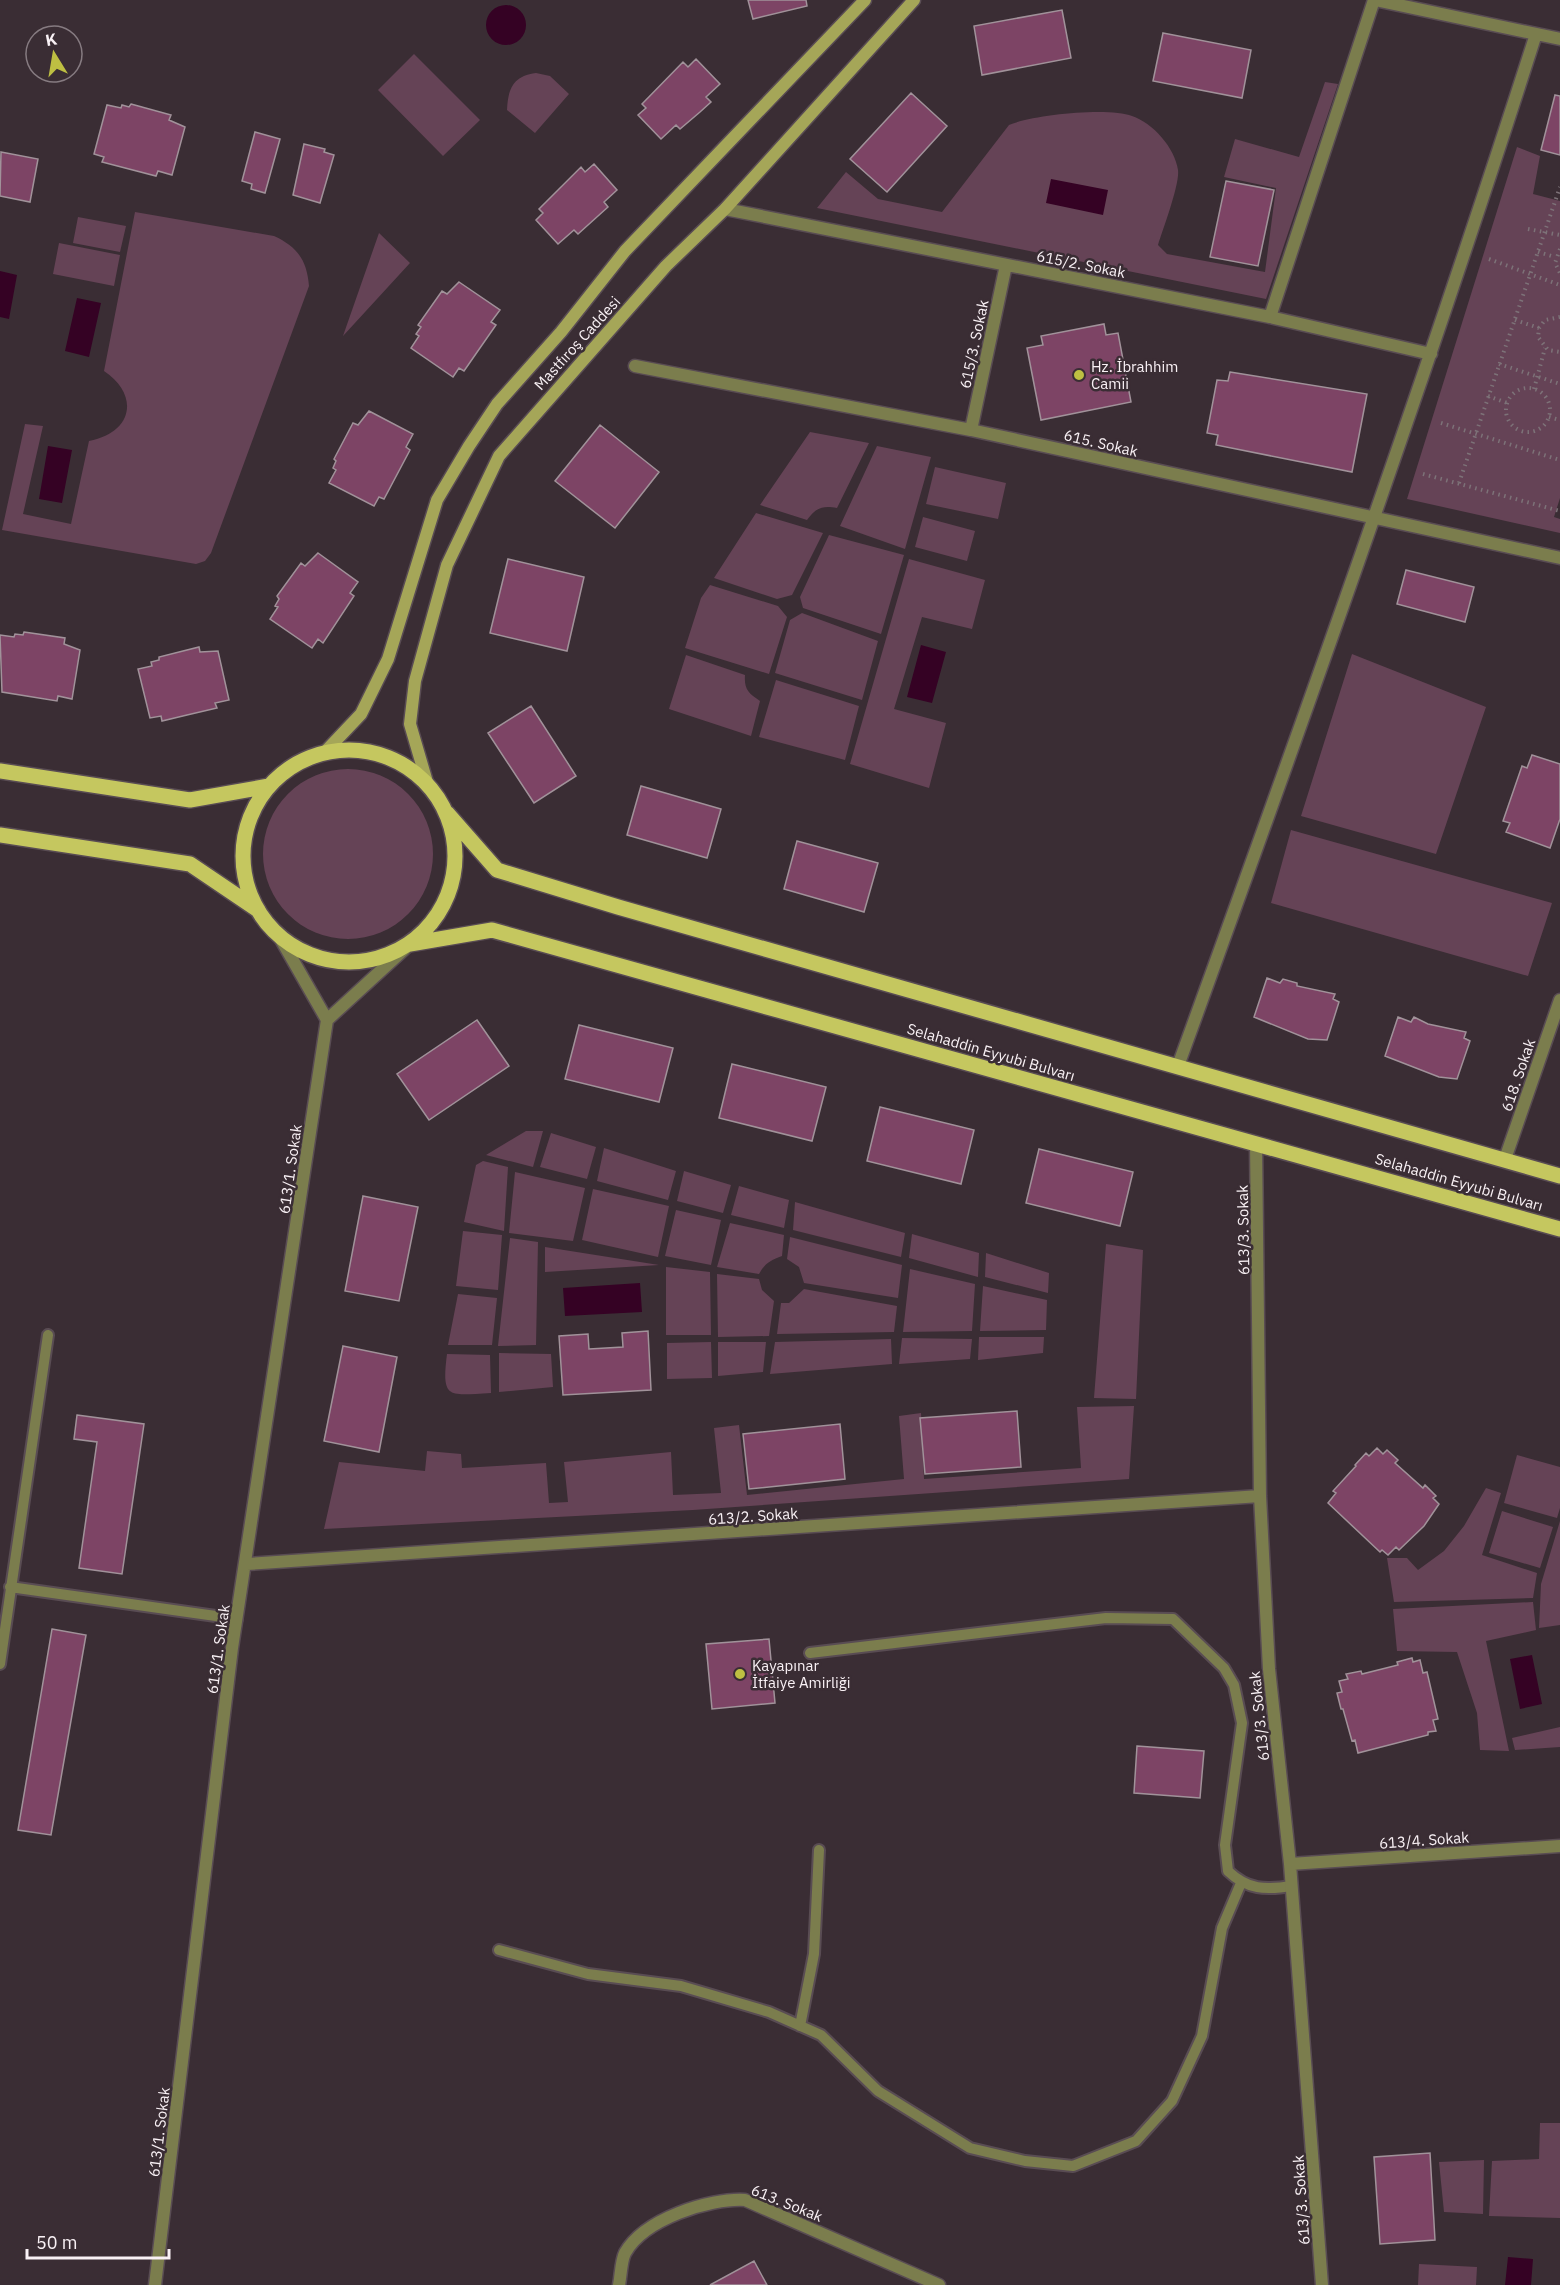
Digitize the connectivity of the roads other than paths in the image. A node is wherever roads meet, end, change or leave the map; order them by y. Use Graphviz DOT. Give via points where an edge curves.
graph roads {
  1 [pos="865,0"];
  2 [pos="914,0"];
  3 [pos="1374,0"];
  4 [pos="1536,34"];
  5 [pos="1560,39"];
  6 [pos="725,209"];
  7 [pos="1006,265"];
  8 [pos="1270,317"];
  9 [pos="1431,354"];
  10 [pos="635,366"];
  11 [pos="971,430"];
  12 [pos="1374,519"];
  13 [pos="1560,558"];
  14 [pos="325,752"];
  15 [pos="0,771"];
  16 [pos="427,782"];
  17 [pos="269,786"];
  18 [pos="447,813"];
  19 [pos="0,835"];
  20 [pos="258,910"];
  21 [pos="279,936"];
  22 [pos="410,944"];
  23 [pos="1560,999"];
  24 [pos="327,1020"];
  25 [pos="1178,1066"];
  26 [pos="1256,1143"];
  27 [pos="1505,1160"];
  28 [pos="1560,1176"];
  29 [pos="1560,1229"];
  30 [pos="48,1335"];
  31 [pos="1260,1496"];
  32 [pos="247,1564"];
  33 [pos="10,1587"];
  34 [pos="237,1619"];
  35 [pos="810,1653"];
  36 [pos="0,1664"];
  37 [pos="1560,1846"];
  38 [pos="819,1850"];
  39 [pos="1290,1864"];
  40 [pos="1241,1884"];
  41 [pos="1292,1886"];
  42 [pos="499,1950"];
  43 [pos="800,2026"];
  44 [pos="155,2285"];
  45 [pos="619,2285"];
  46 [pos="939,2285"];
  47 [pos="1322,2285"];
  1 -- 14 [label="main road, Mastfıroş Caddesi" via="625,251 497,404 437,500 388,659 361,714"];
  2 -- 6 [label="main road, Mastfıroş Caddesi"];
  3 -- 4 [label="street"];
  3 -- 8 [label="street"];
  4 -- 5 [label="street"];
  4 -- 9 [label="street"];
  6 -- 7 [label="street, 615/2. Sokak"];
  6 -- 16 [label="main road, Mastfıroş Caddesi" via="666,266 499,456 447,565 415,681 410,724"];
  7 -- 8 [label="street, 615/2. Sokak"];
  7 -- 11 [label="street, 615/3. Sokak"];
  8 -- 9 [label="street, 615/2. Sokak"];
  9 -- 12 [label="street"];
  10 -- 11 [label="street, 615. Sokak"];
  11 -- 12 [label="street, 615. Sokak"];
  12 -- 13 [label="street, 615. Sokak"];
  12 -- 25 [label="street"];
  14 -- 16 [label="main road" via="362,750 397,760"];
  14 -- 17 [label="main road" via="294,765"];
  15 -- 17 [label="main road" via="190,800"];
  16 -- 18 [label="main road"];
  17 -- 20 [label="main road" via="251,814 243,847 245,880"];
  18 -- 22 [label="main road" via="456,848 452,885 436,918"];
  18 -- 25 [label="main road" via="497,870"];
  19 -- 20 [label="main road" via="190,864"];
  20 -- 21 [label="main road"];
  21 -- 22 [label="main road" via="307,954 339,962 376,959"];
  21 -- 24 [label="street"];
  22 -- 24 [label="street"];
  22 -- 26 [label="main road, Selahaddin Eyyubi Bulvarı" via="492,930"];
  23 -- 27 [label="street, 618. Sokak"];
  24 -- 32 [label="street, 613/1. Sokak"];
  25 -- 27 [label="main road"];
  26 -- 29 [label="main road, Selahaddin Eyyubi Bulvarı"];
  26 -- 31 [label="street, 613/3. Sokak"];
  27 -- 28 [label="main road"];
  30 -- 33 [label="lane"];
  31 -- 32 [label="street, 613/2. Sokak"];
  31 -- 39 [label="street, 613/3. Sokak" via="1269,1670"];
  32 -- 34 [label="street, 613/1. Sokak"];
  33 -- 34 [label="lane"];
  33 -- 36 [label="lane"];
  34 -- 44 [label="street, 613/1. Sokak"];
  35 -- 40 [label="lane" via="1106,1618 1173,1619 1224,1668 1234,1685 1242,1723 1225,1845 1228,1871"];
  37 -- 39 [label="street, 613/4. Sokak"];
  38 -- 43 [label="lane" via="814,1954"];
  39 -- 41 [label="street, 613/3. Sokak"];
  40 -- 41 [label="lane" via="1264,1890"];
  40 -- 43 [label="lane" via="1222,1928 1202,2036 1172,2101 1136,2140 1073,2166 1025,2161 970,2148 878,2091 821,2035"];
  41 -- 47 [label="street, 613/3. Sokak"];
  42 -- 43 [label="lane" via="588,1974 681,1986 769,2012"];
  45 -- 46 [label="street, 613. Sokak" via="625,2254 643,2231 701,2205 733,2199 745,2200"];
}
